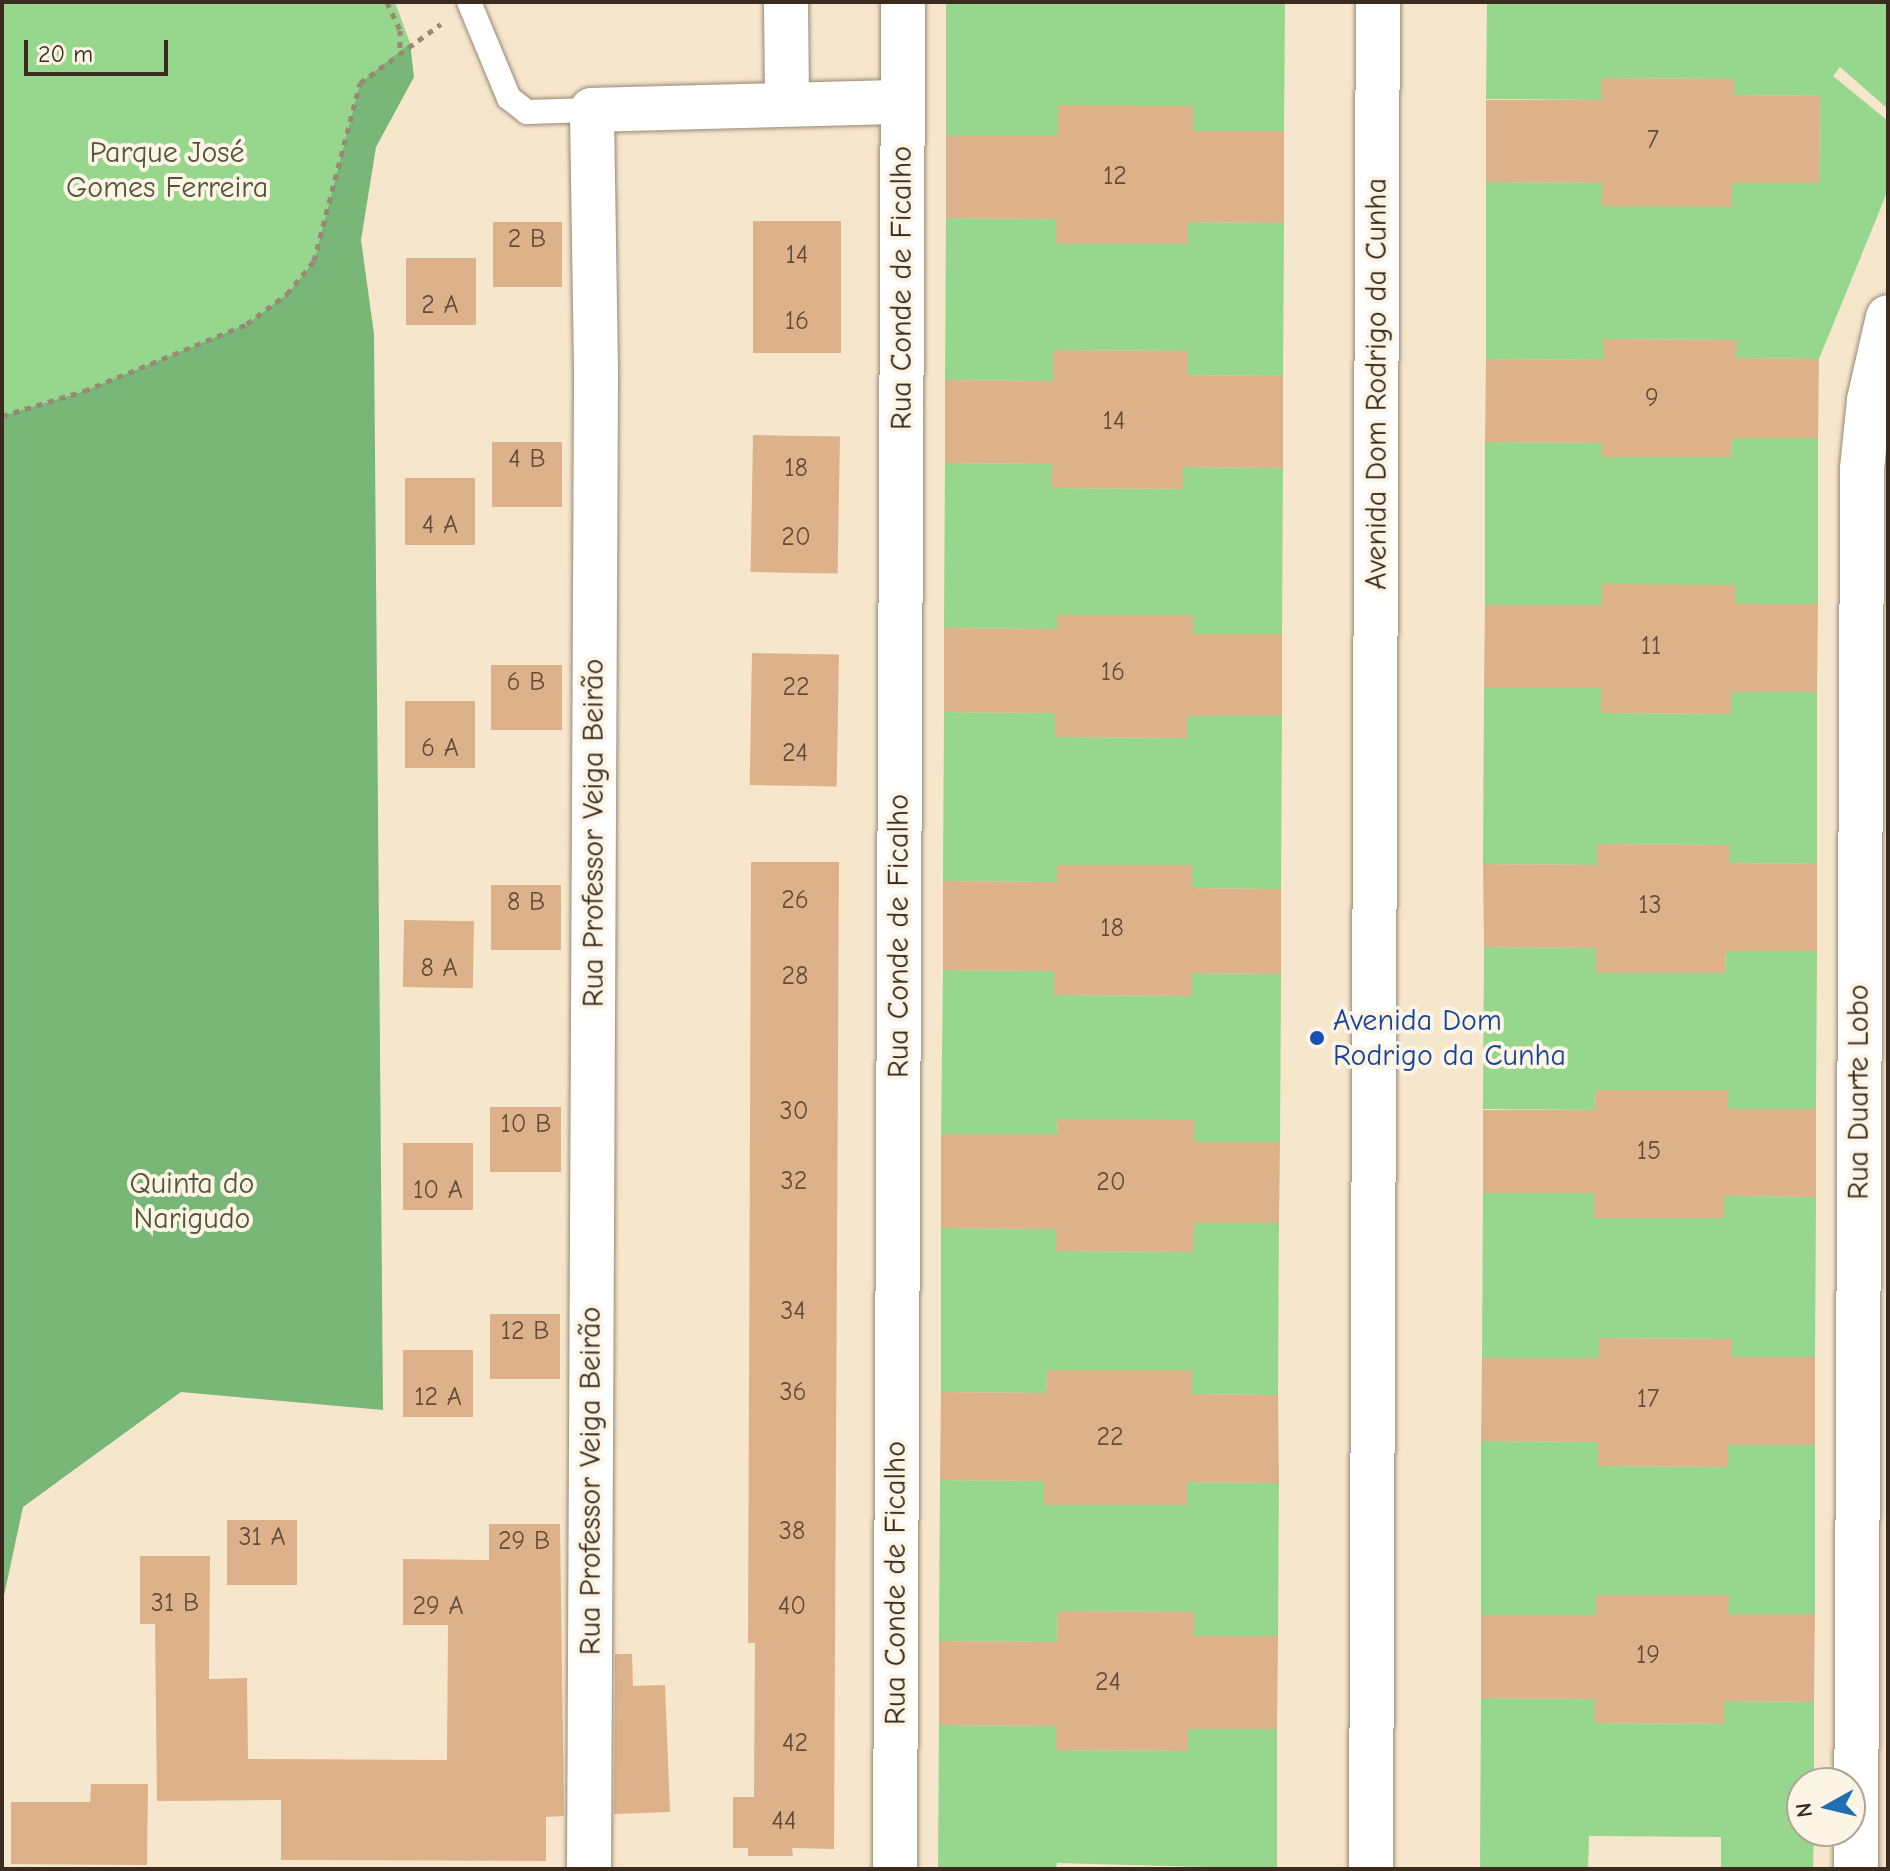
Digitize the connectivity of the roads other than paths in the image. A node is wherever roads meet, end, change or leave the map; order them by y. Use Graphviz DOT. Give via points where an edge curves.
graph roads {
  1 [pos="786,2"];
  2 [pos="903,2"];
  3 [pos="1378,2"];
  4 [pos="470,4"];
  5 [pos="787,101"];
  6 [pos="903,102"];
  7 [pos="592,110"];
  8 [pos="1888,317"];
  9 [pos="589,1869"];
  10 [pos="895,1869"];
  11 [pos="1371,1869"];
  12 [pos="1856,1869"];
  1 -- 5 [label="street"];
  2 -- 6 [label="street, Rua Conde de Ficalho"];
  3 -- 11 [label="street, Avenida Dom Rodrigo da Cunha"];
  4 -- 7 [label="lane" via="509,98 527,112"];
  5 -- 6 [label="street"];
  5 -- 7 [label="street"];
  6 -- 10 [label="street, Rua Conde de Ficalho"];
  7 -- 9 [label="street, Rua Professor Veiga Beirão" via="596,385"];
  8 -- 12 [label="street, Rua Duarte Lobo" via="1869,400 1862,469"];
}
